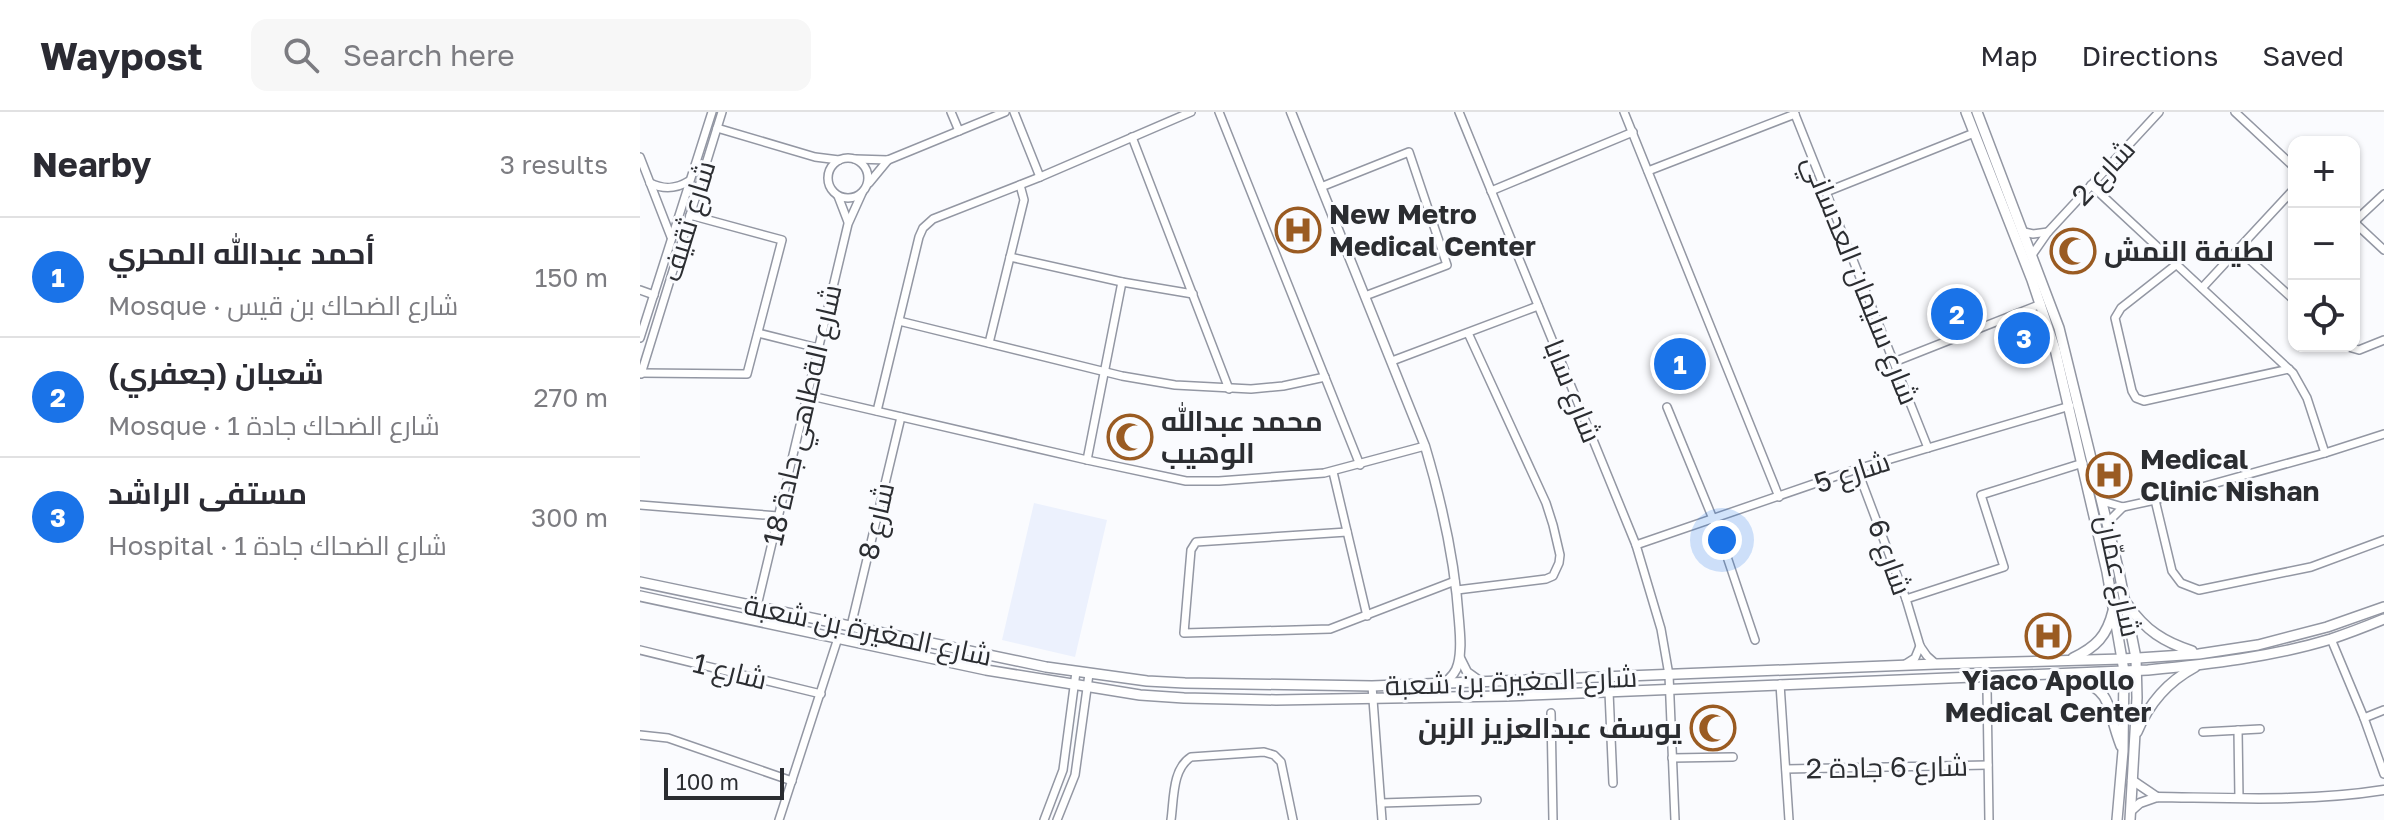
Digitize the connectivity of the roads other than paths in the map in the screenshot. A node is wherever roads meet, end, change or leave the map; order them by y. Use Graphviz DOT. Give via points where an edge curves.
graph roads {
  1 [pos="712,112"];
  2 [pos="722,112"];
  3 [pos="951,112"];
  4 [pos="1005,112"];
  5 [pos="1014,112"];
  6 [pos="1191,112"];
  7 [pos="1219,112"];
  8 [pos="1459,112"];
  9 [pos="1624,112"];
  10 [pos="1966,112"];
  11 [pos="1977,112"];
  12 [pos="2159,112"];
  13 [pos="2235,112"];
  14 [pos="1293,113"];
  15 [pos="1795,113"];
  16 [pos="717,128"];
  17 [pos="959,131"];
  18 [pos="1633,132"];
  19 [pos="1974,133"];
  20 [pos="1132,137"];
  21 [pos="640,157"];
  22 [pos="815,157"];
  23 [pos="855,159"];
  24 [pos="839,160"];
  25 [pos="888,160"];
  26 [pos="2288,161"];
  27 [pos="1648,171"];
  28 [pos="828,177"];
  29 [pos="1040,177"];
  30 [pos="690,180"];
  31 [pos="650,183"];
  32 [pos="868,185"];
  33 [pos="1020,185"];
  34 [pos="2091,185"];
  35 [pos="1321,187"];
  36 [pos="1491,191"];
  37 [pos="1826,192"];
  38 [pos="862,193"];
  39 [pos="2384,194"];
  40 [pos="2288,195"];
  41 [pos="838,196"];
  42 [pos="690,215"];
  43 [pos="2360,216"];
  44 [pos="848,224"];
  45 [pos="2360,228"];
  46 [pos="2024,232"];
  47 [pos="2048,232"];
  48 [pos="672,238"];
  49 [pos="2238,249"];
  50 [pos="2384,250"];
  51 [pos="2032,255"];
  52 [pos="1010,257"];
  53 [pos="2177,264"];
  54 [pos="1122,282"];
  55 [pos="2202,288"];
  56 [pos="640,290"];
  57 [pos="1193,294"];
  58 [pos="654,295"];
  59 [pos="2288,295"];
  60 [pos="1365,296"];
  61 [pos="2041,304"];
  62 [pos="1538,306"];
  63 [pos="899,321"];
  64 [pos="758,333"];
  65 [pos="1468,333"];
  66 [pos="640,338"];
  67 [pos="2384,340"];
  68 [pos="989,343"];
  69 [pos="818,348"];
  70 [pos="2360,350"];
  71 [pos="1392,361"];
  72 [pos="1894,362"];
  73 [pos="2289,369"];
  74 [pos="1104,372"];
  75 [pos="641,375"];
  76 [pos="1325,377"];
  77 [pos="1229,389"];
  78 [pos="807,395"];
  79 [pos="2070,406"];
  80 [pos="1667,407"];
  81 [pos="877,411"];
  82 [pos="901,417"];
  83 [pos="2384,434"];
  84 [pos="1425,446"];
  85 [pos="1928,448"];
  86 [pos="2325,453"];
  87 [pos="1087,460"];
  88 [pos="2083,463"];
  89 [pos="1360,465"];
  90 [pos="1857,469"];
  91 [pos="1333,472"];
  92 [pos="1779,497"];
  93 [pos="2155,500"];
  94 [pos="2102,501"];
  95 [pos="640,505"];
  96 [pos="2123,507"];
  97 [pos="778,516"];
  98 [pos="1712,520"];
  99 [pos="2107,523"];
  100 [pos="1347,532"];
  101 [pos="2384,540"];
  102 [pos="1636,545"];
  103 [pos="640,582"];
  104 [pos="1456,585"];
  105 [pos="640,596"];
  106 [pos="1906,599"];
  107 [pos="2124,599"];
  108 [pos="757,606"];
  109 [pos="2113,607"];
  110 [pos="2384,607"];
  111 [pos="1367,616"];
  112 [pos="2384,619"];
  113 [pos="851,626"];
  114 [pos="838,638"];
  115 [pos="2331,639"];
  116 [pos="1755,640"];
  117 [pos="1920,646"];
  118 [pos="640,650"];
  119 [pos="2199,654"];
  120 [pos="1459,657"];
  121 [pos="2136,658"];
  122 [pos="2070,659"];
  123 [pos="2123,659"];
  124 [pos="1936,664"];
  125 [pos="1904,665"];
  126 [pos="2199,665"];
  127 [pos="2124,671"];
  128 [pos="2136,671"];
  129 [pos="1076,672"];
  130 [pos="2030,673"];
  131 [pos="1089,674"];
  132 [pos="1669,675"];
  133 [pos="1481,682"];
  134 [pos="1444,683"];
  135 [pos="1780,684"];
  136 [pos="1072,685"];
  137 [pos="1372,686"];
  138 [pos="1087,688"];
  139 [pos="1987,689"];
  140 [pos="1671,690"];
  141 [pos="1609,692"];
  142 [pos="821,694"];
  143 [pos="1373,698"];
  144 [pos="2384,710"];
  145 [pos="1551,713"];
  146 [pos="2364,718"];
  147 [pos="2260,729"];
  148 [pos="2238,730"];
  149 [pos="2203,732"];
  150 [pos="640,735"];
  151 [pos="2134,739"];
  152 [pos="2123,751"];
  153 [pos="1733,757"];
  154 [pos="1672,758"];
  155 [pos="1988,765"];
  156 [pos="1786,769"];
  157 [pos="2384,774"];
  158 [pos="2132,780"];
  159 [pos="792,781"];
  160 [pos="1613,783"];
  161 [pos="2384,790"];
  162 [pos="2157,797"];
  163 [pos="2239,798"];
  164 [pos="1477,800"];
  165 [pos="1381,803"];
  166 [pos="2130,816"];
  167 [pos="779,820"];
  168 [pos="1044,820"];
  169 [pos="1057,820"];
  170 [pos="1171,820"];
  171 [pos="1293,820"];
  172 [pos="1382,820"];
  173 [pos="1553,820"];
  174 [pos="1675,820"];
  175 [pos="1789,820"];
  176 [pos="1989,820"];
  177 [pos="2117,820"];
  1 -- 30 [label="street, شارع ثقيف"];
  2 -- 16 [label="street, شارع ثقيف"];
  3 -- 17 [label="street"];
  4 -- 17 [label="street"];
  5 -- 29 [label="street"];
  6 -- 20 [label="street"];
  7 -- 76 [label="street"];
  8 -- 36 [label="street, شارع سابا"];
  9 -- 18 [label="street"];
  10 -- 19 [label="main road, شارع عمّان"];
  11 -- 46 [label="main road, شارع عمّان"];
  12 -- 34 [label="street, شارع 2"];
  13 -- 26 [label="street"];
  14 -- 35 [label="street"];
  15 -- 27 [label="street"];
  15 -- 37 [label="street, شارع سليمان العدساني"];
  16 -- 22 [label="street"];
  16 -- 42 [label="street, شارع ثقيف"];
  17 -- 25 [label="street"];
  18 -- 27 [label="street"];
  18 -- 36 [label="street"];
  19 -- 37 [label="street"];
  19 -- 61 [label="main road, شارع عمّان"];
  20 -- 29 [label="street"];
  20 -- 57 [label="street"];
  21 -- 31 [label="street"];
  22 -- 24 [label="street"];
  22 -- 28 [label="street"];
  23 -- 24 [label="street"];
  23 -- 25 [label="street"];
  23 -- 32 [label="street" via="867,169"];
  24 -- 28 [label="street"];
  25 -- 32 [label="street"];
  27 -- 92 [label="street"];
  28 -- 41 [label="street"];
  29 -- 33 [label="street"];
  30 -- 31 [label="street" via="670,188"];
  30 -- 48 [label="street, شارع ثقيف"];
  31 -- 48 [label="street"];
  32 -- 38 [label="street"];
  33 -- 52 [label="street" via="1024,200"];
  33 -- 63 [label="street" via="926,225"];
  34 -- 47 [label="street, شارع 2"];
  34 -- 53 [label="street"];
  35 -- 60 [label="street"];
  35 -- 60 [label="street" via="1409,152 1447,265"];
  36 -- 62 [label="street, شارع سابا"];
  37 -- 72 [label="street, شارع سليمان العدساني"];
  38 -- 41 [label="street" via="848,199"];
  38 -- 44 [label="street, شارع الةطاهي جادة 18"];
  39 -- 43 [label="street"];
  40 -- 49 [label="street"];
  41 -- 44 [label="street"];
  42 -- 64 [label="street" via="782,240"];
  42 -- 75 [label="street, شارع ثقيف"];
  44 -- 69 [label="street, شارع الةطاهي جادة 18"];
  45 -- 50 [label="street"];
  46 -- 47 [label="street"];
  46 -- 51 [label="main road, شارع عمّان"];
  47 -- 51 [label="street, شارع 2"];
  48 -- 58 [label="street, شارع ثقيف"];
  49 -- 55 [label="street"];
  49 -- 59 [label="street"];
  51 -- 94 [label="main road, شارع عمّان" via="2059,328"];
  52 -- 54 [label="street"];
  52 -- 68 [label="street"];
  53 -- 55 [label="street"];
  53 -- 73 [label="street" via="2115,318 2136,398 2144,401"];
  54 -- 57 [label="street"];
  54 -- 74 [label="street"];
  55 -- 73 [label="street"];
  56 -- 58 [label="street"];
  57 -- 77 [label="street"];
  58 -- 66 [label="street, شارع ثقيف"];
  60 -- 71 [label="street"];
  61 -- 72 [label="street"];
  61 -- 79 [label="main road, شارع عمّان"];
  62 -- 65 [label="street"];
  62 -- 102 [label="street, شارع سابا"];
  63 -- 68 [label="street"];
  63 -- 81 [label="street"];
  64 -- 69 [label="street"];
  64 -- 75 [label="street" via="747,374"];
  65 -- 71 [label="street"];
  65 -- 104 [label="street" via="1546,503 1560,555 1557,570 1546,579"];
  67 -- 70 [label="street"];
  68 -- 74 [label="street"];
  69 -- 78 [label="street, شارع الةطاهي جادة 18"];
  71 -- 84 [label="street"];
  72 -- 85 [label="street, شارع سليمان العدساني"];
  73 -- 86 [label="street" via="2307,398"];
  74 -- 77 [label="street"];
  74 -- 87 [label="street"];
  76 -- 77 [label="street" via="1273,388"];
  76 -- 89 [label="street"];
  78 -- 81 [label="street"];
  78 -- 97 [label="street, شارع الةطاهي جادة 18"];
  79 -- 85 [label="street, شارع 5"];
  79 -- 88 [label="main road, شارع عمّان"];
  80 -- 98 [label="street"];
  81 -- 82 [label="street"];
  82 -- 87 [label="street"];
  82 -- 113 [label="street, شارع 8"];
  83 -- 86 [label="street"];
  84 -- 89 [label="street"];
  84 -- 104 [label="street" via="1442,501"];
  85 -- 90 [label="street, شارع 5"];
  86 -- 93 [label="street"];
  87 -- 91 [label="street" via="1197,482"];
  88 -- 106 [label="street" via="1981,495 2004,567"];
  88 -- 109 [label="main road, شارع عمّان"];
  89 -- 91 [label="street"];
  90 -- 92 [label="street, شارع 5"];
  90 -- 106 [label="street, شارع 6"];
  91 -- 100 [label="street"];
  92 -- 98 [label="street, شارع 5"];
  93 -- 96 [label="street"];
  93 -- 101 [label="street" via="2172,571 2181,583 2199,590 2311,567"];
  94 -- 96 [label="street"];
  94 -- 99 [label="main road, شارع عمّان"];
  95 -- 97 [label="street"];
  96 -- 99 [label="street"];
  97 -- 108 [label="street, شارع الةطاهي جادة 18"];
  98 -- 102 [label="street, شارع 5"];
  98 -- 116 [label="street"];
  99 -- 107 [label="main road, شارع عمّان"];
  100 -- 111 [label="street"];
  100 -- 111 [label="street" via="1196,542 1184,633 1324,630"];
  102 -- 132 [label="street, شارع سابا"];
  103 -- 108 [label="main road, شارع المغيرة بن شعبة"];
  104 -- 111 [label="street"];
  104 -- 120 [label="street"];
  105 -- 114 [label="main road, شارع المغيرة بن شعبة"];
  106 -- 117 [label="street, شارع 6"];
  107 -- 119 [label="main road" via="2152,632"];
  107 -- 121 [label="main road, شارع عمّان"];
  108 -- 113 [label="main road, شارع المغيرة بن شعبة"];
  109 -- 122 [label="main road" via="2102,638"];
  109 -- 123 [label="main road, شارع عمّان"];
  110 -- 119 [label="main road, شارع المغيرة بن شعبة" via="2258,645"];
  112 -- 115 [label="main road, شارع المغيرة بن شعبة"];
  113 -- 129 [label="main road, شارع المغيرة بن شعبة"];
  114 -- 136 [label="main road, شارع المغيرة بن شعبة"];
  114 -- 142 [label="street"];
  115 -- 126 [label="main road, شارع المغيرة بن شعبة"];
  115 -- 146 [label="street"];
  117 -- 124 [label="street, شارع 6"];
  117 -- 125 [label="street"];
  118 -- 142 [label="street, شارع 1"];
  119 -- 121 [label="main road, شارع المغيرة بن شعبة"];
  120 -- 133 [label="street"];
  120 -- 134 [label="street"];
  121 -- 123 [label="main road, شارع المغيرة بن شعبة"];
  121 -- 128 [label="main road, شارع عمّان"];
  122 -- 123 [label="main road, شارع المغيرة بن شعبة"];
  122 -- 124 [label="main road, شارع المغيرة بن شعبة"];
  123 -- 127 [label="main road, شارع عمّان"];
  124 -- 125 [label="main road, شارع المغيرة بن شعبة"];
  125 -- 132 [label="main road, شارع المغيرة بن شعبة"];
  126 -- 128 [label="main road, شارع المغيرة بن شعبة"];
  126 -- 151 [label="main road" via="2159,694"];
  127 -- 128 [label="main road, شارع المغيرة بن شعبة"];
  127 -- 130 [label="main road, شارع المغيرة بن شعبة"];
  127 -- 152 [label="main road, شارع عمّان"];
  128 -- 151 [label="main road, شارع عمّان"];
  129 -- 131 [label="main road, شارع المغيرة بن شعبة"];
  129 -- 136 [label="street"];
  130 -- 135 [label="main road, شارع المغيرة بن شعبة"];
  130 -- 152 [label="main road" via="2096,688 2111,709"];
  131 -- 137 [label="main road, شارع المغيرة بن شعبة" via="1197,684"];
  131 -- 138 [label="street"];
  132 -- 133 [label="main road, شارع المغيرة بن شعبة"];
  132 -- 140 [label="street"];
  133 -- 134 [label="main road, شارع المغيرة بن شعبة"];
  134 -- 137 [label="main road, شارع المغيرة بن شعبة"];
  135 -- 140 [label="main road, شارع المغيرة بن شعبة"];
  135 -- 156 [label="street"];
  136 -- 138 [label="main road, شارع المغيرة بن شعبة"];
  136 -- 168 [label="street" via="1063,770"];
  137 -- 143 [label="street"];
  138 -- 143 [label="main road, شارع المغيرة بن شعبة" via="1184,698"];
  138 -- 169 [label="street" via="1078,759"];
  139 -- 155 [label="street"];
  140 -- 141 [label="main road, شارع المغيرة بن شعبة"];
  140 -- 154 [label="street"];
  141 -- 143 [label="main road, شارع المغيرة بن شعبة"];
  141 -- 160 [label="street"];
  142 -- 159 [label="street"];
  143 -- 165 [label="street"];
  144 -- 146 [label="street"];
  145 -- 173 [label="street"];
  146 -- 157 [label="street"];
  147 -- 148 [label="street"];
  148 -- 149 [label="street"];
  148 -- 163 [label="street"];
  150 -- 159 [label="street" via="668,738"];
  151 -- 158 [label="main road, شارع عمّان"];
  152 -- 177 [label="main road, شارع عمّان"];
  153 -- 154 [label="street"];
  154 -- 174 [label="street"];
  155 -- 156 [label="street, شارع 6 جادة 2"];
  155 -- 176 [label="street"];
  156 -- 175 [label="street"];
  158 -- 162 [label="street"];
  158 -- 166 [label="main road, شارع عمّان"];
  159 -- 167 [label="street"];
  161 -- 163 [label="street"];
  162 -- 163 [label="street"];
  162 -- 166 [label="street" via="2140,803"];
  164 -- 165 [label="street"];
  165 -- 172 [label="street"];
  170 -- 171 [label="street" via="1178,774 1186,759 1264,752 1281,762"];
}
